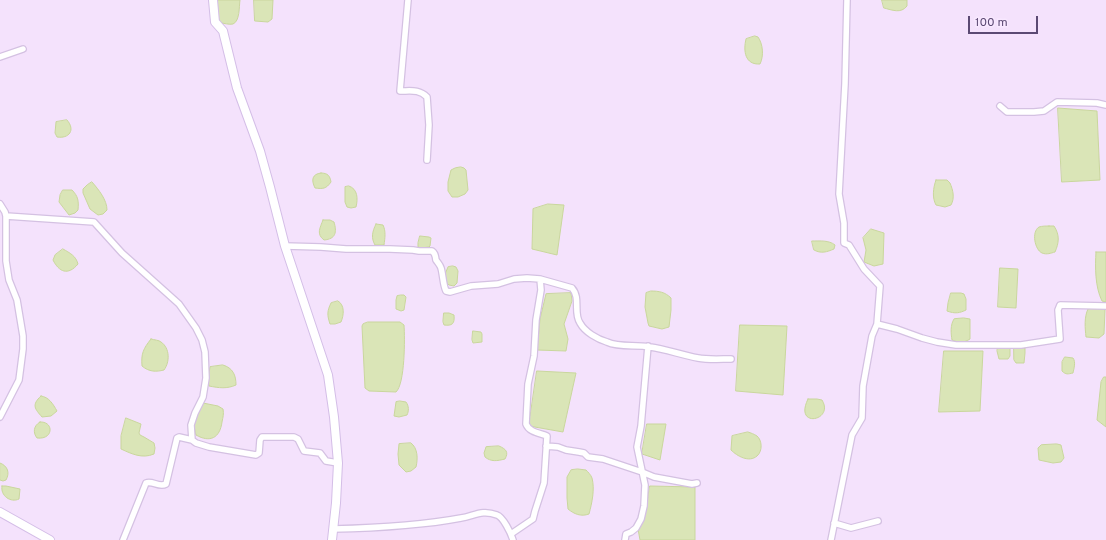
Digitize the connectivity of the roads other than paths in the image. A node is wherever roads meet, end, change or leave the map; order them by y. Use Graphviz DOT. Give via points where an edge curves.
graph roads {
  1 [pos="213,0"];
  2 [pos="408,0"];
  3 [pos="847,0"];
  4 [pos="22,49"];
  5 [pos="0,58"];
  6 [pos="1106,105"];
  7 [pos="1000,106"];
  8 [pos="427,160"];
  9 [pos="0,204"];
  10 [pos="6,216"];
  11 [pos="285,246"];
  12 [pos="540,279"];
  13 [pos="1106,306"];
  14 [pos="877,324"];
  15 [pos="648,346"];
  16 [pos="731,359"];
  17 [pos="0,417"];
  18 [pos="192,440"];
  19 [pos="546,446"];
  20 [pos="338,463"];
  21 [pos="642,472"];
  22 [pos="697,483"];
  23 [pos="0,512"];
  24 [pos="878,521"];
  25 [pos="834,523"];
  26 [pos="333,529"];
  27 [pos="511,534"];
  28 [pos="50,540"];
  29 [pos="123,540"];
  30 [pos="332,540"];
  31 [pos="513,540"];
  32 [pos="625,540"];
  33 [pos="831,540"];
  1 -- 11 [label="street" via="216,22 223,31 237,88 260,151"];
  2 -- 8 [label="street" via="400,91 415,91 427,97"];
  3 -- 14 [label="street" via="839,194 844,242 880,286"];
  4 -- 5 [label="street"];
  6 -- 7 [label="street" via="1057,102 1044,111 1034,112 1007,112"];
  9 -- 10 [label="street"];
  10 -- 17 [label="street" via="6,261 9,280 17,300 23,349 19,380"];
  10 -- 18 [label="street" via="94,222 122,253 179,304 196,328 205,352 206,378 203,397 194,413"];
  11 -- 12 [label="street" via="432,251 441,267 444,288 450,292 514,279"];
  11 -- 20 [label="street" via="328,375"];
  12 -- 15 [label="street" via="574,290 579,323 589,333 607,343"];
  12 -- 19 [label="street" via="541,290 534,356 528,384 526,424 530,430 547,436"];
  13 -- 14 [label="street" via="1060,305 1060,339 1021,345 956,345"];
  14 -- 25 [label="street" via="872,336 863,386 862,418 852,436"];
  15 -- 16 [label="street" via="699,358"];
  15 -- 21 [label="street" via="638,447"];
  18 -- 20 [label="street" via="209,447 256,455 262,437 294,437 298,439 304,451 320,453 326,461"];
  18 -- 29 [label="street" via="177,438 166,484 162,486 146,483"];
  19 -- 21 [label="street" via="558,446 584,453 588,457 603,459"];
  19 -- 27 [label="street" via="544,483 533,519"];
  20 -- 26 [label="street"];
  21 -- 22 [label="street" via="654,478"];
  21 -- 32 [label="street" via="645,485 641,519 636,528 626,534"];
  23 -- 28 [label="street"];
  24 -- 25 [label="street" via="851,528"];
  25 -- 33 [label="street"];
  26 -- 27 [label="street" via="435,523 478,513 498,515"];
  26 -- 30 [label="street"];
  27 -- 31 [label="street"];
}
